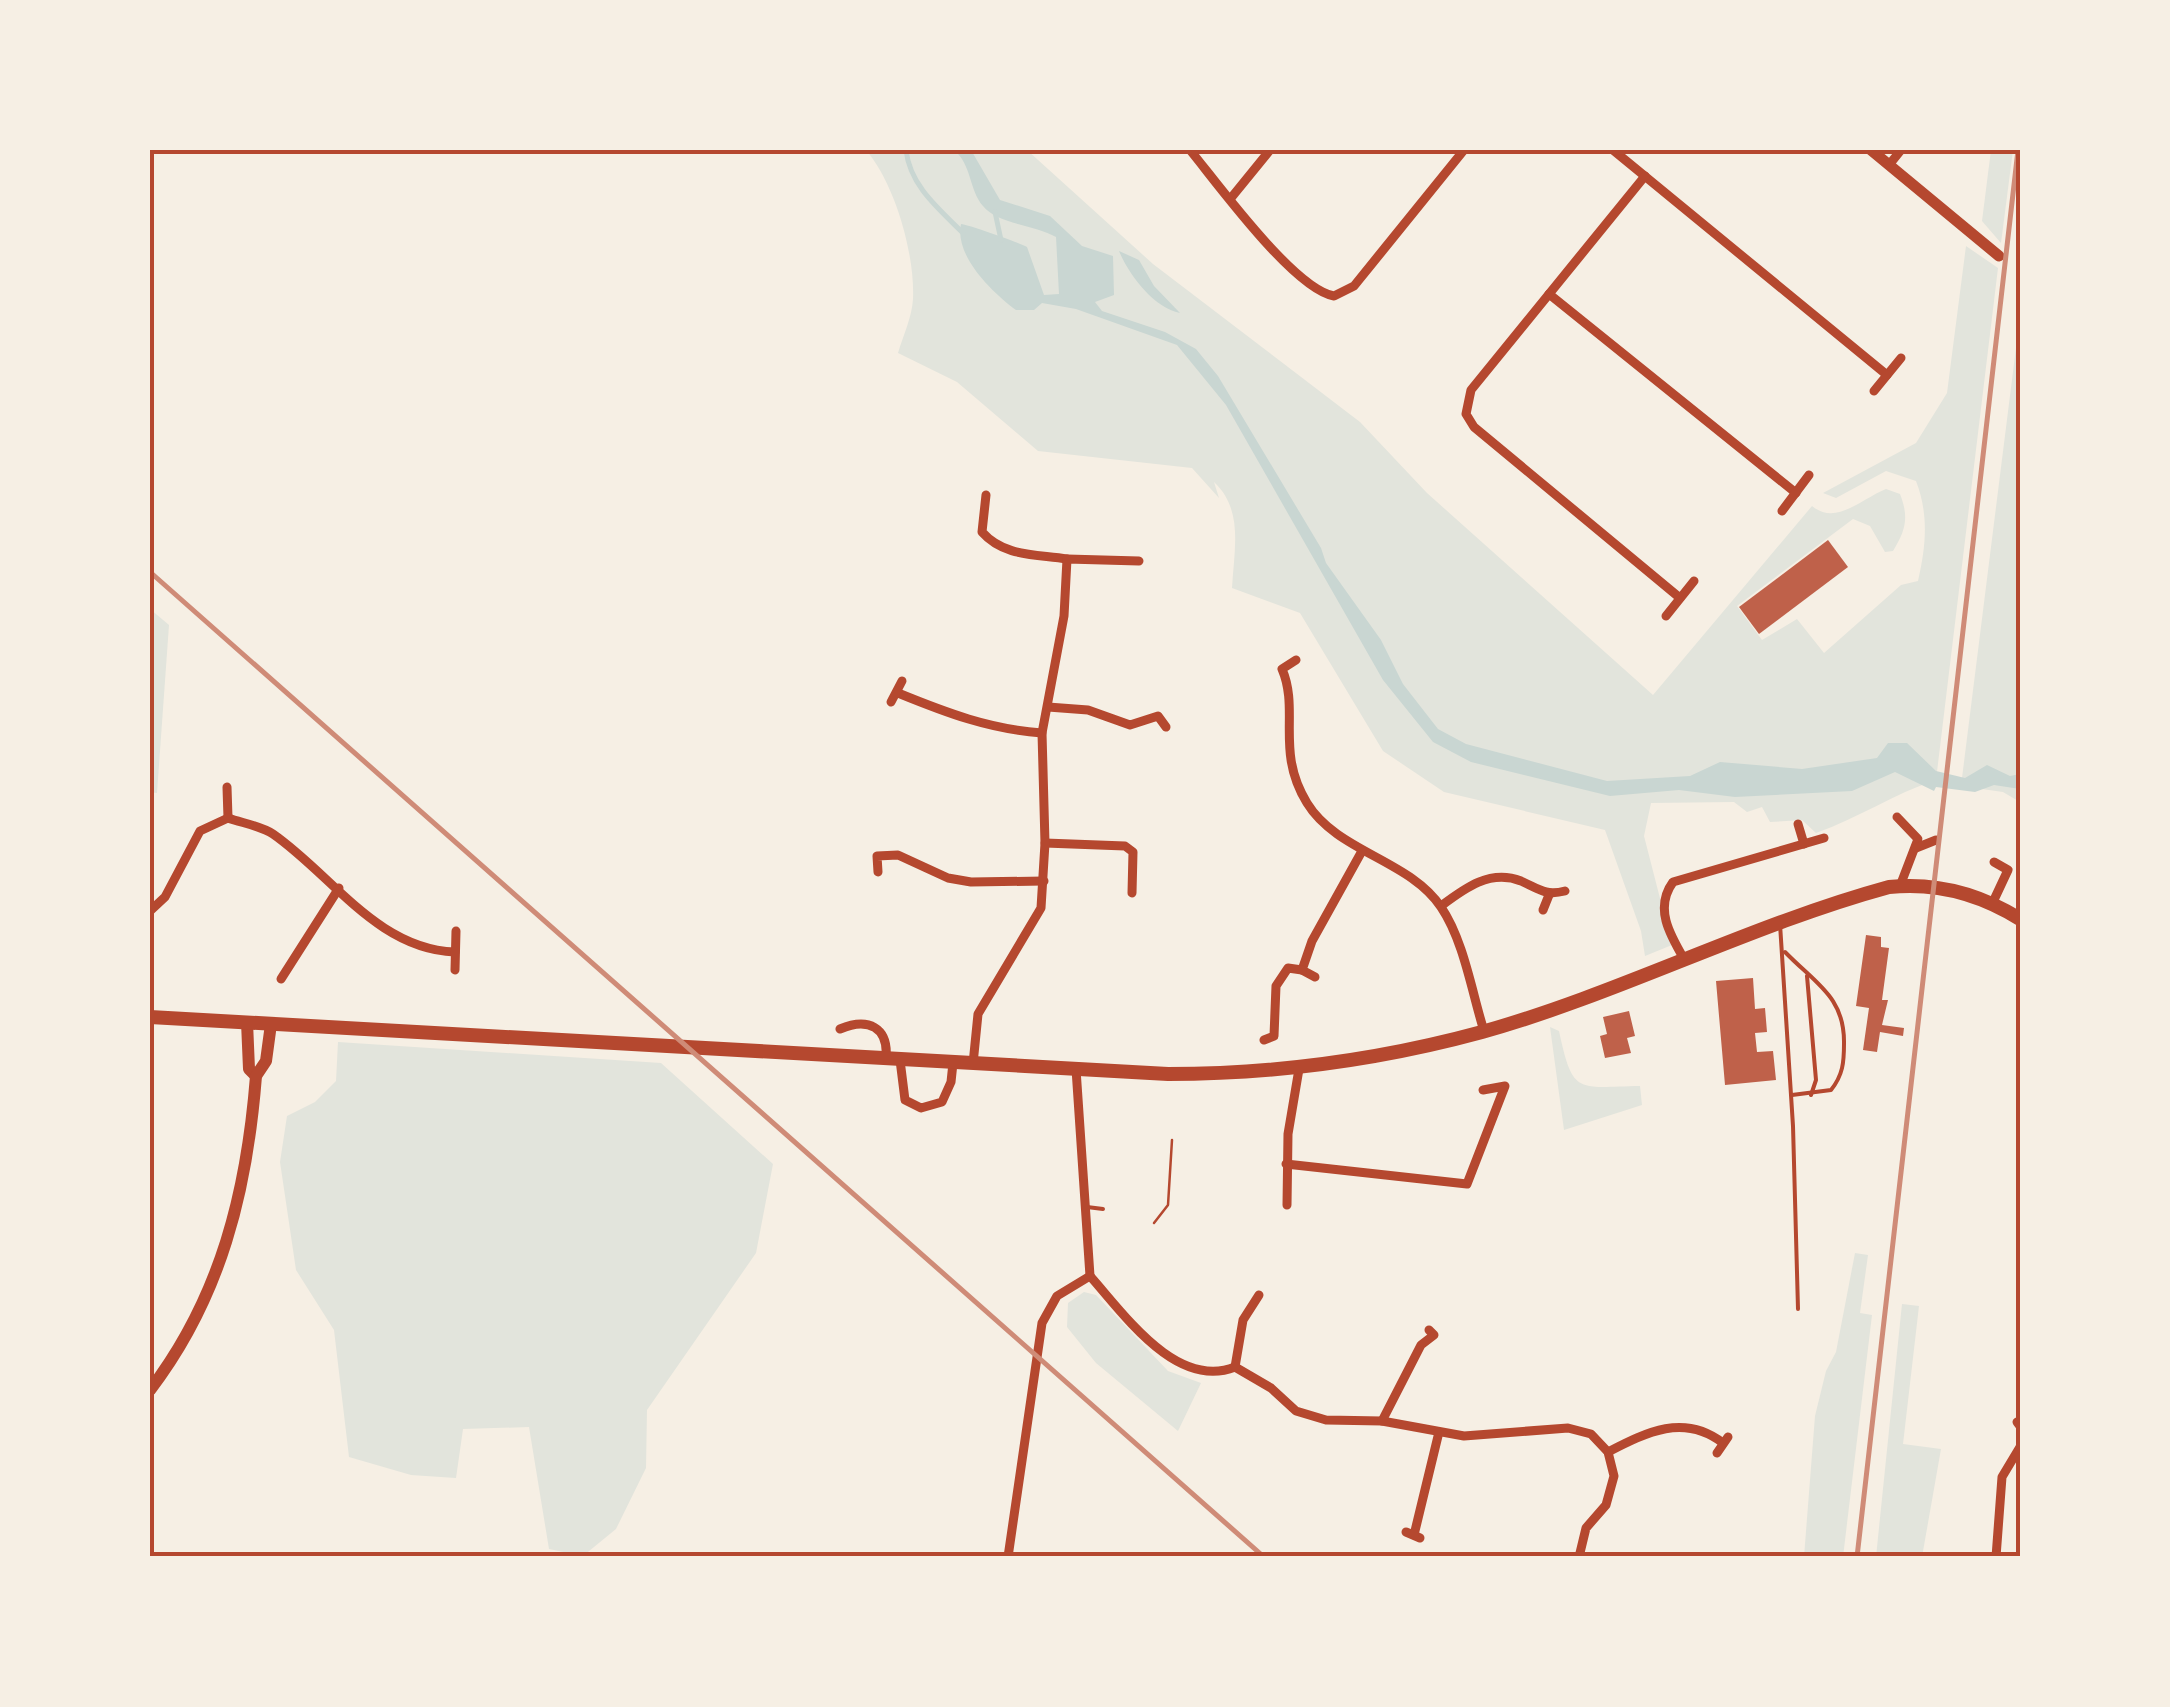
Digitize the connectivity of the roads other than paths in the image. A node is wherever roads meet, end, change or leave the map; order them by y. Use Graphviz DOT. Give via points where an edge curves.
graph roads {
  1 [pos="1190,150"];
  2 [pos="1270,150"];
  3 [pos="1464,150"];
  4 [pos="1613,150"];
  5 [pos="1871,150"];
  6 [pos="1901,150"];
  7 [pos="1889,164"];
  8 [pos="1645,176"];
  9 [pos="1230,198"];
  10 [pos="2000,256"];
  11 [pos="1549,294"];
  12 [pos="1900,358"];
  13 [pos="1888,374"];
  14 [pos="1874,391"];
  15 [pos="1809,475"];
  16 [pos="1796,493"];
  17 [pos="986,495"];
  18 [pos="1782,511"];
  19 [pos="982,532"];
  20 [pos="972,540"];
  21 [pos="1067,559"];
  22 [pos="1138,561"];
  23 [pos="1694,581"];
  24 [pos="1680,598"];
  25 [pos="1666,616"];
  26 [pos="1296,660"];
  27 [pos="1282,669"];
  28 [pos="1269,674"];
  29 [pos="902,681"];
  30 [pos="898,692"];
  31 [pos="890,702"];
  32 [pos="1048,707"];
  33 [pos="1166,727"];
  34 [pos="1042,733"];
  35 [pos="227,787"];
  36 [pos="1897,817"];
  37 [pos="228,818"];
  38 [pos="1798,824"];
  39 [pos="1133,836"];
  40 [pos="1824,838"];
  41 [pos="1936,840"];
  42 [pos="1046,843"];
  43 [pos="1804,844"];
  44 [pos="1125,846"];
  45 [pos="1917,846"];
  46 [pos="869,847"];
  47 [pos="1362,851"];
  48 [pos="878,856"];
  49 [pos="1994,862"];
  50 [pos="2008,870"];
  51 [pos="878,872"];
  52 [pos="2020,876"];
  53 [pos="1044,881"];
  54 [pos="1900,886"];
  55 [pos="339,888"];
  56 [pos="1566,891"];
  57 [pos="1132,893"];
  58 [pos="1548,896"];
  59 [pos="1994,902"];
  60 [pos="1441,906"];
  61 [pos="1543,910"];
  62 [pos="150,911"];
  63 [pos="2020,919"];
  64 [pos="1780,923"];
  65 [pos="456,931"];
  66 [pos="1783,950"];
  67 [pos="455,952"];
  68 [pos="1684,959"];
  69 [pos="454,970"];
  70 [pos="1302,970"];
  71 [pos="1804,972"];
  72 [pos="1314,977"];
  73 [pos="281,978"];
  74 [pos="150,1016"];
  75 [pos="247,1022"];
  76 [pos="271,1024"];
  77 [pos="840,1030"];
  78 [pos="1484,1031"];
  79 [pos="1264,1040"];
  80 [pos="893,1060"];
  81 [pos="953,1063"];
  82 [pos="973,1064"];
  83 [pos="1076,1069"];
  84 [pos="1299,1069"];
  85 [pos="256,1076"];
  86 [pos="1483,1090"];
  87 [pos="1792,1096"];
  88 [pos="1811,1096"];
  89 [pos="1286,1164"];
  90 [pos="1467,1184"];
  91 [pos="1482,1186"];
  92 [pos="1287,1205"];
  93 [pos="1082,1208"];
  94 [pos="1102,1208"];
  95 [pos="1090,1276"];
  96 [pos="1261,1295"];
  97 [pos="1798,1309"];
  98 [pos="1434,1335"];
  99 [pos="1235,1367"];
  100 [pos="150,1390"];
  101 [pos="1382,1421"];
  102 [pos="1440,1432"];
  103 [pos="2020,1447"];
  104 [pos="1608,1452"];
  105 [pos="1717,1453"];
  106 [pos="1413,1535"];
  107 [pos="1008,1557"];
  108 [pos="1578,1557"];
  109 [pos="1996,1557"];
  1 -- 9 [label="street"];
  2 -- 9 [label="street"];
  3 -- 9 [label="street" via="1354,286 1334,296 1316,290"];
  4 -- 8 [label="street"];
  5 -- 7 [label="street"];
  6 -- 7 [label="street"];
  7 -- 10 [label="street"];
  8 -- 11 [label="street"];
  8 -- 13 [label="street"];
  11 -- 16 [label="street"];
  11 -- 24 [label="street" via="1471,390 1468,421"];
  12 -- 13 [label="street"];
  13 -- 14 [label="street"];
  15 -- 16 [label="street"];
  16 -- 18 [label="street"];
  17 -- 19 [label="street"];
  19 -- 20 [label="street"];
  19 -- 21 [label="street" via="993,545 1016,553"];
  21 -- 22 [label="street"];
  21 -- 32 [label="street"];
  23 -- 24 [label="street"];
  24 -- 25 [label="street"];
  26 -- 27 [label="street"];
  27 -- 28 [label="street"];
  27 -- 47 [label="street" via="1290,766 1308,804"];
  29 -- 30 [label="street"];
  30 -- 31 [label="street"];
  30 -- 34 [label="street" via="963,720"];
  32 -- 33 [label="street" via="1088,710 1130,725 1156,711"];
  32 -- 34 [label="street"];
  34 -- 42 [label="street"];
  35 -- 37 [label="street"];
  36 -- 45 [label="street" via="1915,833"];
  37 -- 55 [label="street" via="269,832"];
  37 -- 62 [label="street" via="200,832 165,898"];
  38 -- 43 [label="street"];
  39 -- 44 [label="street"];
  40 -- 43 [label="street"];
  41 -- 45 [label="street"];
  42 -- 44 [label="street"];
  42 -- 53 [label="street"];
  43 -- 68 [label="street" via="1673,882 1663,912"];
  44 -- 57 [label="street" via="1133,852"];
  45 -- 54 [label="street"];
  46 -- 48 [label="street"];
  47 -- 60 [label="street"];
  47 -- 70 [label="street"];
  48 -- 51 [label="street"];
  48 -- 53 [label="street" via="898,854 971,882"];
  49 -- 50 [label="street"];
  50 -- 52 [label="street"];
  50 -- 59 [label="street"];
  53 -- 82 [label="street" via="1032,928 978,1014"];
  54 -- 59 [label="main road"];
  54 -- 64 [label="main road"];
  55 -- 67 [label="street" via="360,912 408,942"];
  55 -- 73 [label="street"];
  56 -- 58 [label="street"];
  58 -- 60 [label="street" via="1508,877 1489,878"];
  58 -- 61 [label="street"];
  59 -- 63 [label="main road"];
  60 -- 78 [label="street"];
  64 -- 66 [label="lane"];
  64 -- 68 [label="main road"];
  65 -- 67 [label="street"];
  66 -- 71 [label="lane"];
  66 -- 87 [label="lane"];
  67 -- 69 [label="street"];
  68 -- 78 [label="main road"];
  70 -- 72 [label="street"];
  70 -- 79 [label="street" via="1288,968 1276,986 1274,1036"];
  71 -- 88 [label="lane" via="1816,1080"];
  71 -- 88 [label="lane" via="1844,1018 1842,1072 1832,1090"];
  74 -- 75 [label="main road"];
  75 -- 76 [label="main road"];
  75 -- 85 [label="main road" via="249,1069"];
  76 -- 80 [label="main road"];
  76 -- 85 [label="main road" via="266,1061"];
  77 -- 80 [label="street" via="862,1022 877,1027"];
  78 -- 84 [label="main road"];
  80 -- 81 [label="main road"];
  80 -- 81 [label="street" via="905,1100 921,1108 948,1094"];
  81 -- 82 [label="main road"];
  82 -- 83 [label="main road"];
  83 -- 84 [label="main road"];
  83 -- 93 [label="street"];
  84 -- 89 [label="street"];
  85 -- 100 [label="main road" via="238,1211 208,1299"];
  86 -- 90 [label="street" via="1510,1084"];
  87 -- 88 [label="lane"];
  87 -- 97 [label="lane"];
  89 -- 90 [label="street"];
  89 -- 92 [label="street"];
  90 -- 91 [label="street"];
  93 -- 94 [label="lane"];
  93 -- 95 [label="street"];
  95 -- 99 [label="street" via="1187,1368"];
  95 -- 107 [label="street" via="1050,1304"];
  96 -- 99 [label="street" via="1243,1320"];
  98 -- 101 [label="street" via="1422,1345"];
  99 -- 101 [label="street" via="1296,1411 1326,1420"];
  101 -- 102 [label="street"];
  102 -- 104 [label="street" via="1488,1436 1568,1428 1591,1434"];
  102 -- 106 [label="street"];
  103 -- 109 [label="street" via="2002,1477"];
  104 -- 105 [label="street" via="1663,1427 1688,1426 1726,1440"];
  104 -- 108 [label="street" via="1612,1491 1586,1528"];
}
